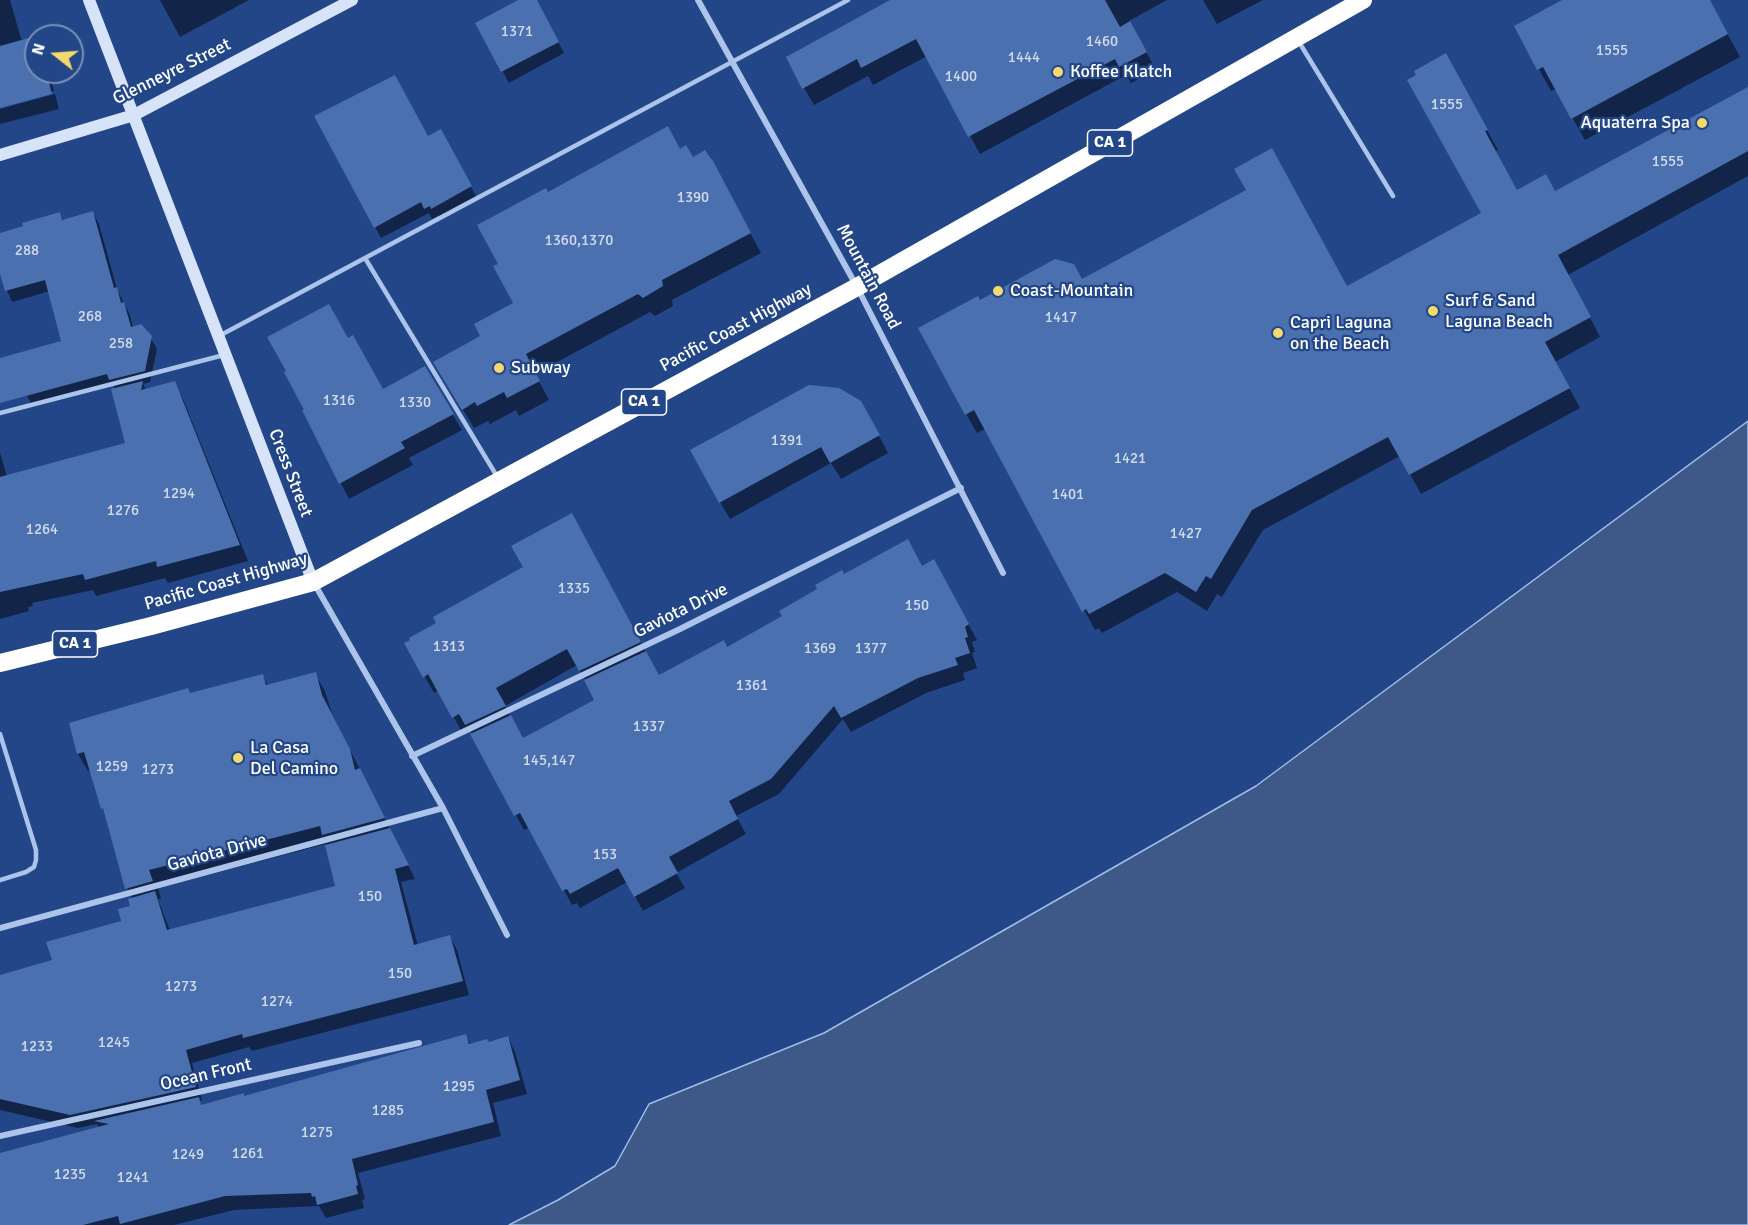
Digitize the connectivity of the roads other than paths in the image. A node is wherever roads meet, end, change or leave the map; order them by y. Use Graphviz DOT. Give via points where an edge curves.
graph roads {
  1 [pos="89,0"];
  2 [pos="352,0"];
  3 [pos="698,0"];
  4 [pos="848,0"];
  5 [pos="1363,0"];
  6 [pos="1296,38"];
  7 [pos="733,62"];
  8 [pos="134,115"];
  9 [pos="0,155"];
  10 [pos="1392,196"];
  11 [pos="365,258"];
  12 [pos="857,287"];
  13 [pos="219,336"];
  14 [pos="226,355"];
  15 [pos="0,414"];
  16 [pos="500,480"];
  17 [pos="961,488"];
  18 [pos="1003,573"];
  19 [pos="313,582"];
  20 [pos="0,663"];
  21 [pos="0,734"];
  22 [pos="412,756"];
  23 [pos="442,808"];
  24 [pos="0,880"];
  25 [pos="0,928"];
  26 [pos="507,935"];
  27 [pos="418,1043"];
  28 [pos="0,1136"];
  1 -- 8 [label="street, Cress Street"];
  2 -- 8 [label="street, Glenneyre Street"];
  3 -- 7 [label="street, Mountain Road"];
  4 -- 7 [label="lane"];
  5 -- 6 [label="highway, Pacific Coast Highway / CA 1"];
  6 -- 10 [label="lane"];
  6 -- 12 [label="highway, Pacific Coast Highway / CA 1"];
  7 -- 11 [label="lane"];
  7 -- 12 [label="street, Mountain Road"];
  8 -- 9 [label="street, Glenneyre Street"];
  8 -- 13 [label="street, Cress Street"];
  11 -- 13 [label="lane"];
  11 -- 16 [label="lane"];
  12 -- 16 [label="highway, Pacific Coast Highway / CA 1"];
  12 -- 17 [label="street, Mountain Road"];
  13 -- 14 [label="street, Cress Street"];
  14 -- 15 [label="lane"];
  14 -- 19 [label="street, Cress Street"];
  16 -- 19 [label="highway, Pacific Coast Highway / CA 1"];
  17 -- 18 [label="street, Mountain Road"];
  17 -- 22 [label="street, Gaviota Drive"];
  19 -- 20 [label="highway, Pacific Coast Highway / CA 1"];
  19 -- 22 [label="street, Cress Street"];
  21 -- 24 [label="lane" via="36,850 34,867"];
  22 -- 23 [label="street, Cress Street"];
  23 -- 25 [label="street, Gaviota Drive"];
  23 -- 26 [label="street, Cress Street"];
  27 -- 28 [label="street, Ocean Front"];
}
